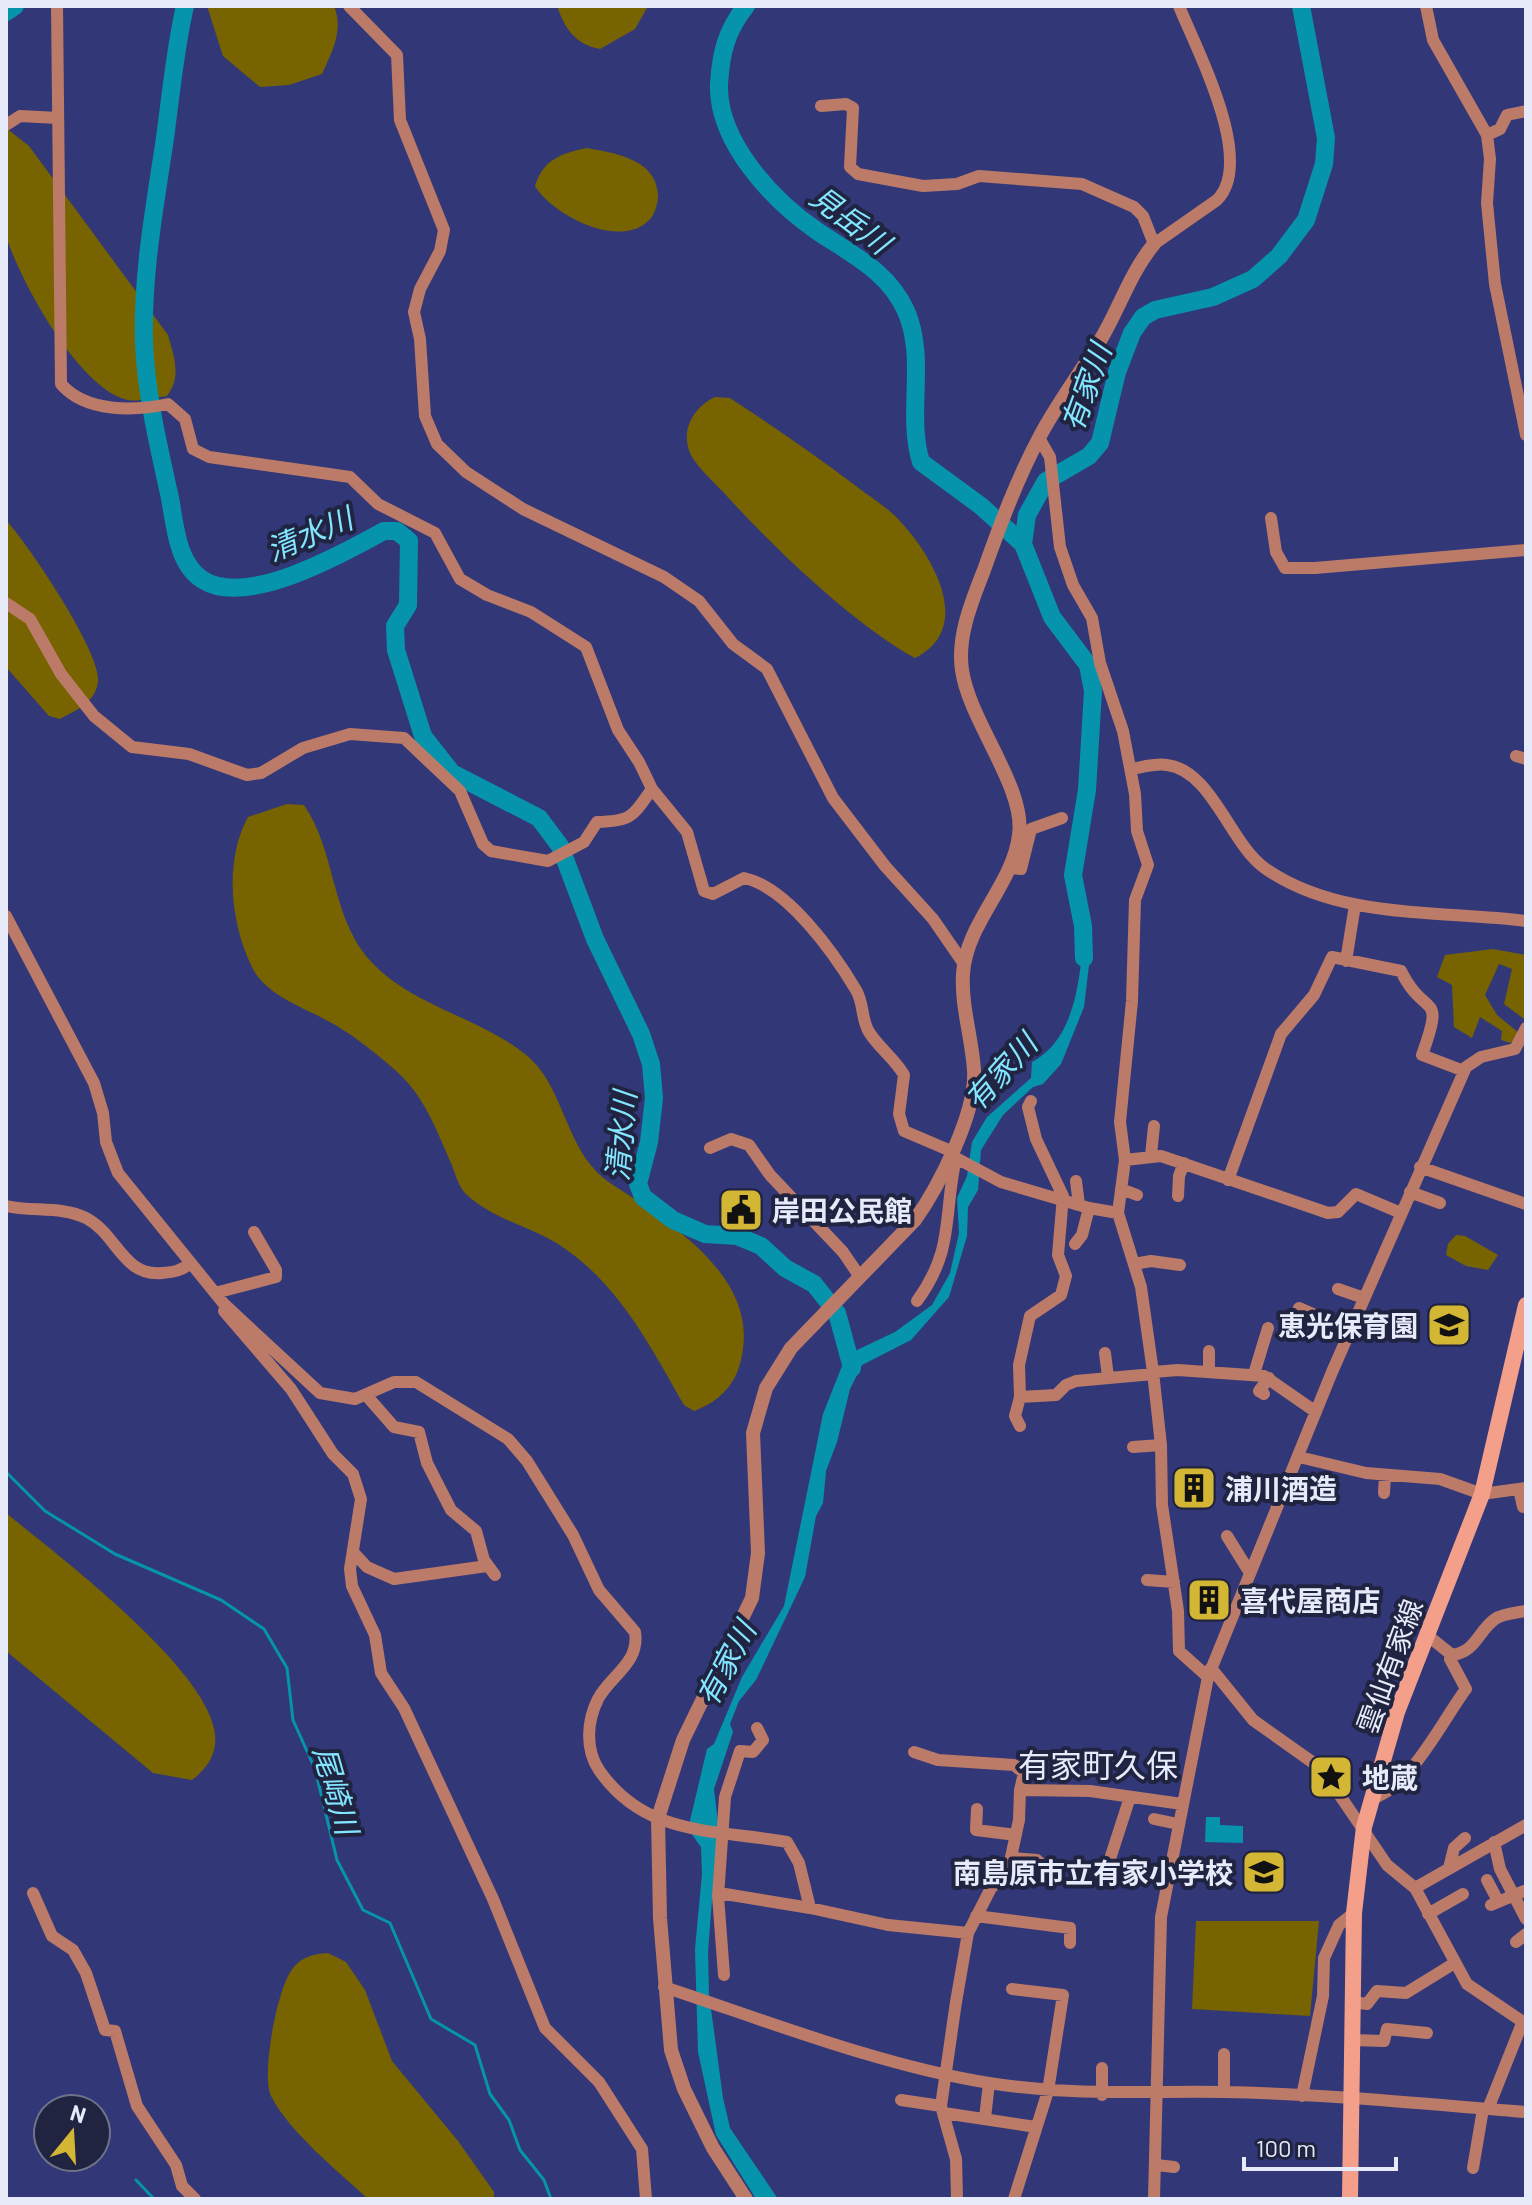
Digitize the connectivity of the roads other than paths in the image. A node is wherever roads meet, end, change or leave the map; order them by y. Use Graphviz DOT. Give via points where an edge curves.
graph roads {
  1 [pos="57,6"];
  2 [pos="349,6"];
  3 [pos="1179,6"];
  4 [pos="1426,6"];
  5 [pos="821,106"];
  6 [pos="1526,111"];
  7 [pos="58,118"];
  8 [pos="6,125"];
  9 [pos="1487,135"];
  10 [pos="1154,244"];
  11 [pos="1526,435"];
  12 [pos="1039,438"];
  13 [pos="1271,518"];
  14 [pos="1526,550"];
  15 [pos="6,603"];
  16 [pos="1131,769"];
  17 [pos="652,789"];
  18 [pos="1062,818"];
  19 [pos="1010,868"];
  20 [pos="1355,905"];
  21 [pos="6,916"];
  22 [pos="1526,921"];
  23 [pos="1346,961"];
  24 [pos="964,964"];
  25 [pos="1526,1028"];
  26 [pos="1464,1071"];
  27 [pos="1031,1101"];
  28 [pos="1154,1126"];
  29 [pos="710,1148"];
  30 [pos="1151,1155"];
  31 [pos="956,1156"];
  32 [pos="1125,1160"];
  33 [pos="1190,1160"];
  34 [pos="1420,1167"];
  35 [pos="1228,1180"];
  36 [pos="1076,1181"];
  37 [pos="1121,1189"];
  38 [pos="1410,1192"];
  39 [pos="1137,1195"];
  40 [pos="1178,1196"];
  41 [pos="1063,1200"];
  42 [pos="1440,1203"];
  43 [pos="1526,1204"];
  44 [pos="6,1206"];
  45 [pos="1084,1206"];
  46 [pos="1118,1213"];
  47 [pos="1401,1213"];
  48 [pos="1131,1231"];
  49 [pos="254,1232"];
  50 [pos="1075,1244"];
  51 [pos="1130,1251"];
  52 [pos="191,1263"];
  53 [pos="1134,1264"];
  54 [pos="1180,1265"];
  55 [pos="860,1277"];
  56 [pos="1338,1289"];
  57 [pos="220,1298"];
  58 [pos="1364,1298"];
  59 [pos="917,1301"];
  60 [pos="1526,1305"];
  61 [pos="1299,1308"];
  62 [pos="1268,1328"];
  63 [pos="1350,1330"];
  64 [pos="1209,1351"];
  65 [pos="1105,1353"];
  66 [pos="1209,1372"];
  67 [pos="1153,1373"];
  68 [pos="1254,1374"];
  69 [pos="1108,1377"];
  70 [pos="1269,1378"];
  71 [pos="1264,1394"];
  72 [pos="366,1395"];
  73 [pos="1020,1397"];
  74 [pos="1316,1412"];
  75 [pos="1020,1426"];
  76 [pos="1161,1445"];
  77 [pos="1133,1447"];
  78 [pos="1299,1457"];
  79 [pos="1385,1475"];
  80 [pos="1522,1488"];
  81 [pos="1384,1493"];
  82 [pos="1482,1494"];
  83 [pos="1523,1507"];
  84 [pos="1227,1536"];
  85 [pos="353,1552"];
  86 [pos="1250,1573"];
  87 [pos="1147,1580"];
  88 [pos="1174,1582"];
  89 [pos="1526,1611"];
  90 [pos="1427,1635"];
  91 [pos="1452,1655"];
  92 [pos="1210,1672"];
  93 [pos="778,1742"];
  94 [pos="914,1752"];
  95 [pos="1020,1790"];
  96 [pos="1130,1797"];
  97 [pos="1370,1799"];
  98 [pos="1182,1804"];
  99 [pos="977,1809"];
  100 [pos="658,1818"];
  101 [pos="1154,1819"];
  102 [pos="1178,1824"];
  103 [pos="1526,1825"];
  104 [pos="1364,1827"];
  105 [pos="722,1831"];
  106 [pos="1016,1835"];
  107 [pos="1465,1838"];
  108 [pos="1494,1842"];
  109 [pos="1011,1858"];
  110 [pos="1110,1859"];
  111 [pos="1042,1865"];
  112 [pos="1449,1868"];
  113 [pos="1505,1875"];
  114 [pos="1415,1888"];
  115 [pos="33,1893"];
  116 [pos="719,1893"];
  117 [pos="1518,1893"];
  118 [pos="1463,1894"];
  119 [pos="810,1908"];
  120 [pos="1354,1913"];
  121 [pos="1428,1914"];
  122 [pos="976,1916"];
  123 [pos="1526,1919"];
  124 [pos="968,1933"];
  125 [pos="1070,1943"];
  126 [pos="1453,1964"];
  127 [pos="724,1975"];
  128 [pos="670,1989"];
  129 [pos="1012,1989"];
  130 [pos="1353,2002"];
  131 [pos="1524,2023"];
  132 [pos="1427,2033"];
  133 [pos="1352,2040"];
  134 [pos="1224,2054"];
  135 [pos="1102,2068"];
  136 [pos="945,2075"];
  137 [pos="989,2083"];
  138 [pos="1048,2091"];
  139 [pos="1224,2092"];
  140 [pos="1156,2093"];
  141 [pos="1102,2095"];
  142 [pos="1302,2096"];
  143 [pos="1351,2097"];
  144 [pos="901,2100"];
  145 [pos="942,2109"];
  146 [pos="1485,2109"];
  147 [pos="1526,2112"];
  148 [pos="985,2118"];
  149 [pos="1036,2127"];
  150 [pos="1156,2165"];
  151 [pos="1174,2167"];
  152 [pos="1473,2168"];
  153 [pos="195,2199"];
  154 [pos="646,2199"];
  155 [pos="746,2199"];
  156 [pos="957,2199"];
  157 [pos="1014,2199"];
  158 [pos="1154,2199"];
  159 [pos="1350,2199"];
  1 -- 7 [label="street"];
  2 -- 24 [label="street" via="397,55 400,120 444,230 414,312 425,416 437,444 466,472 523,509 664,577 699,601 733,644 767,669 833,798"];
  3 -- 10 [label="street" via="1227,134 1232,175 1217,200"];
  4 -- 9 [label="street" via="1433,40"];
  5 -- 10 [label="street" via="853,108 850,167 858,174 923,186 979,176 1082,184 1134,207"];
  6 -- 9 [label="street" via="1507,115 1500,129"];
  7 -- 8 [label="street" via="20,116"];
  7 -- 17 [label="street" via="59,378 65,389 101,405 147,409 168,404 185,419 193,449 199,453 350,477 378,504 435,533 460,579 569,633 586,647 618,730"];
  9 -- 11 [label="street" via="1495,284"];
  10 -- 12 [label="street"];
  12 -- 16 [label="street" via="1050,457 1060,547 1094,627"];
  12 -- 19 [label="street" via="969,611 962,668 972,706 1015,800 1020,833"];
  13 -- 14 [label="street" via="1276,552 1285,568"];
  15 -- 17 [label="street" via="30,619 61,674 94,716 132,747 189,754 247,775 261,773 303,748 350,734 404,738 460,791 483,844 504,856 548,861 568,852 584,842 597,822 632,816"];
  16 -- 20 [label="street" via="1164,764 1183,771 1208,793 1263,868 1300,890"];
  16 -- 32 [label="street" via="1137,831 1148,865 1135,900 1120,1122"];
  17 -- 31 [label="street" via="687,832 704,891 713,894 744,878 766,885 794,908 856,991 866,1027 904,1075 899,1114 904,1131"];
  18 -- 19 [label="street" via="1031,829 1021,869"];
  19 -- 24 [label="street"];
  20 -- 22 [label="street"];
  20 -- 23 [label="street"];
  21 -- 52 [label="street" via="94,1083 118,1173"];
  23 -- 26 [label="street" via="1401,971 1434,1010 1422,1055"];
  23 -- 35 [label="street" via="1327,961 1314,995 1281,1034"];
  24 -- 31 [label="street" via="975,1075"];
  25 -- 26 [label="street" via="1515,1049 1481,1057"];
  26 -- 34 [label="street"];
  27 -- 41 [label="street" via="1035,1135"];
  28 -- 30 [label="street"];
  29 -- 55 [label="street" via="731,1139 749,1145"];
  30 -- 32 [label="street"];
  30 -- 33 [label="street"];
  31 -- 41 [label="street" via="986,1176"];
  31 -- 55 [label="street" via="915,1220"];
  31 -- 59 [label="street" via="948,1190 948,1238"];
  32 -- 37 [label="street"];
  33 -- 35 [label="street"];
  33 -- 40 [label="street" via="1179,1176"];
  34 -- 38 [label="street"];
  34 -- 43 [label="street"];
  35 -- 47 [label="street" via="1328,1213 1338,1212 1356,1194"];
  36 -- 45 [label="street"];
  37 -- 39 [label="street"];
  37 -- 46 [label="street"];
  38 -- 42 [label="street"];
  38 -- 47 [label="street"];
  41 -- 45 [label="street"];
  41 -- 73 [label="street" via="1058,1255 1065,1285 1061,1295 1030,1316 1019,1365"];
  44 -- 52 [label="street" via="60,1210 86,1218 108,1234 130,1265 146,1274 175,1272"];
  45 -- 46 [label="street"];
  45 -- 50 [label="street" via="1082,1235"];
  46 -- 51 [label="street"];
  47 -- 58 [label="street"];
  48 -- 51 [label="street"];
  49 -- 57 [label="street" via="276,1277"];
  51 -- 53 [label="street"];
  52 -- 57 [label="street"];
  53 -- 54 [label="street"];
  53 -- 67 [label="street"];
  55 -- 100 [label="street" via="776,1369 758,1411 752,1456 758,1553 752,1598 683,1740"];
  56 -- 58 [label="street"];
  57 -- 72 [label="street" via="320,1393 342,1399"];
  57 -- 85 [label="street" via="228,1318 291,1389 333,1454 353,1474 361,1499"];
  58 -- 63 [label="street"];
  60 -- 82 [label="main road, 雲仙有家線"];
  61 -- 63 [label="street"];
  62 -- 68 [label="street"];
  63 -- 74 [label="street"];
  64 -- 66 [label="street"];
  65 -- 69 [label="street"];
  66 -- 67 [label="street"];
  66 -- 68 [label="street"];
  67 -- 69 [label="street"];
  67 -- 76 [label="street"];
  68 -- 70 [label="street"];
  69 -- 73 [label="street" via="1069,1382 1046,1398"];
  70 -- 71 [label="street" via="1259,1391"];
  70 -- 74 [label="street"];
  72 -- 85 [label="street" via="394,1427 419,1432 427,1463 451,1510 476,1531 491,1570 394,1579 367,1567"];
  72 -- 100 [label="street" via="394,1382 416,1382 508,1439 527,1461 589,1563 599,1590 635,1632 630,1662 604,1688 595,1706 589,1743 610,1786 631,1806"];
  73 -- 75 [label="street" via="1015,1416"];
  74 -- 78 [label="street"];
  76 -- 77 [label="street"];
  76 -- 88 [label="street" via="1162,1505"];
  78 -- 79 [label="street"];
  78 -- 86 [label="street"];
  79 -- 81 [label="street"];
  79 -- 82 [label="street" via="1440,1479"];
  80 -- 82 [label="street"];
  80 -- 83 [label="street"];
  82 -- 90 [label="main road, 雲仙有家線"];
  84 -- 86 [label="street"];
  85 -- 154 [label="street" via="352,1586 375,1635 381,1673 404,1708 481,1873 545,2028 599,2082 642,2149"];
  86 -- 92 [label="street"];
  87 -- 88 [label="street"];
  88 -- 92 [label="street" via="1179,1651"];
  89 -- 91 [label="street" via="1496,1619 1474,1645"];
  90 -- 91 [label="street"];
  90 -- 97 [label="main road, 雲仙有家線"];
  91 -- 97 [label="street" via="1466,1689 1411,1771 1383,1795"];
  92 -- 98 [label="street"];
  92 -- 104 [label="street" via="1253,1720 1322,1769"];
  93 -- 105 [label="street" via="760,1734 753,1752 740,1751 725,1797"];
  94 -- 95 [label="street" via="938,1760 1014,1765 1024,1773"];
  95 -- 96 [label="street"];
  95 -- 106 [label="street"];
  96 -- 98 [label="street"];
  96 -- 110 [label="street"];
  97 -- 104 [label="main road, 雲仙有家線"];
  98 -- 102 [label="street"];
  99 -- 106 [label="street" via="976,1830"];
  100 -- 105 [label="street"];
  100 -- 128 [label="street"];
  101 -- 102 [label="street"];
  102 -- 140 [label="street" via="1161,1917"];
  103 -- 108 [label="street"];
  104 -- 114 [label="street" via="1387,1865"];
  104 -- 120 [label="main road, 雲仙有家線"];
  105 -- 116 [label="street"];
  105 -- 119 [label="street" via="787,1842 796,1855"];
  106 -- 109 [label="street"];
  107 -- 112 [label="street" via="1454,1848"];
  108 -- 112 [label="street"];
  108 -- 113 [label="street"];
  109 -- 111 [label="street"];
  109 -- 122 [label="street" via="1008,1871 991,1888"];
  112 -- 114 [label="street"];
  113 -- 117 [label="street"];
  113 -- 117 [label="street" via="1488,1883 1494,1903"];
  114 -- 121 [label="street"];
  115 -- 153 [label="street" via="52,1936 73,1950 86,1973 105,2030 115,2031 137,2106 176,2165 182,2186"];
  116 -- 119 [label="street"];
  116 -- 127 [label="street"];
  117 -- 123 [label="street"];
  118 -- 121 [label="street"];
  119 -- 124 [label="street" via="888,1925"];
  120 -- 130 [label="main road, 雲仙有家線"];
  120 -- 142 [label="street" via="1339,1925 1324,1958 1323,1996"];
  121 -- 126 [label="street"];
  122 -- 124 [label="street"];
  122 -- 125 [label="street" via="1070,1928"];
  124 -- 136 [label="street"];
  126 -- 130 [label="street" via="1406,1993 1377,1991 1367,2004"];
  126 -- 131 [label="street" via="1473,1990"];
  128 -- 136 [label="street"];
  128 -- 155 [label="street" via="671,2050 684,2089"];
  129 -- 138 [label="street" via="1063,1995"];
  130 -- 133 [label="main road, 雲仙有家線"];
  131 -- 146 [label="street"];
  132 -- 133 [label="street" via="1387,2029 1384,2041"];
  133 -- 143 [label="main road, 雲仙有家線"];
  134 -- 139 [label="street"];
  135 -- 141 [label="street"];
  136 -- 137 [label="street"];
  136 -- 145 [label="street"];
  137 -- 138 [label="street"];
  137 -- 148 [label="street"];
  138 -- 141 [label="street"];
  138 -- 149 [label="street"];
  139 -- 140 [label="street"];
  139 -- 142 [label="street"];
  140 -- 141 [label="street"];
  140 -- 150 [label="street"];
  142 -- 143 [label="street"];
  143 -- 146 [label="street"];
  143 -- 159 [label="main road, 雲仙有家線"];
  144 -- 145 [label="street"];
  145 -- 148 [label="street"];
  145 -- 156 [label="street" via="956,2159"];
  146 -- 147 [label="street"];
  146 -- 152 [label="street"];
  148 -- 149 [label="street"];
  149 -- 157 [label="street"];
  150 -- 151 [label="street"];
  150 -- 158 [label="street"];
}
